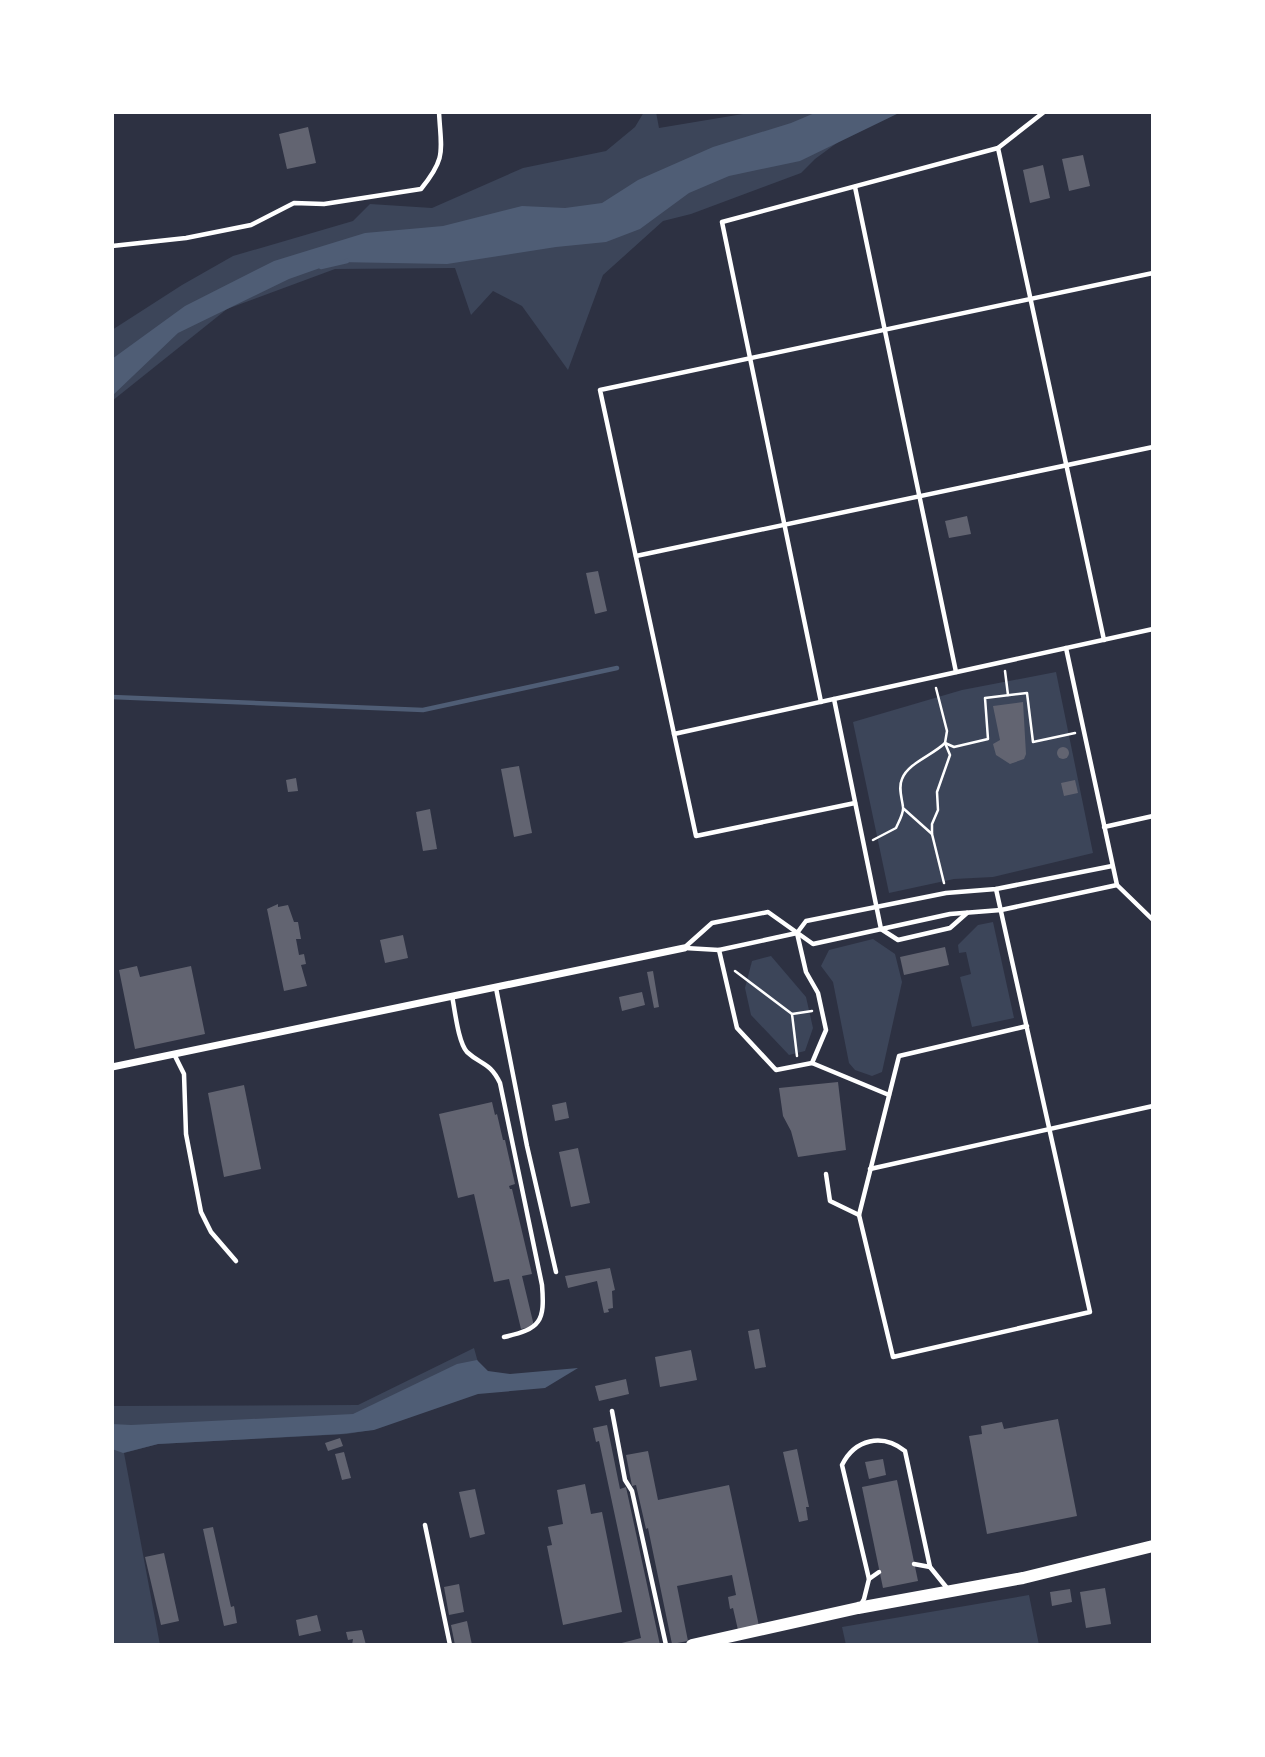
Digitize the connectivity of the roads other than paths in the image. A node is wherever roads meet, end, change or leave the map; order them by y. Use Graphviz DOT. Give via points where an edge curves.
graph roads {
  1 [pos="439,112"];
  2 [pos="1044,112"];
  3 [pos="998,148"];
  4 [pos="854,186"];
  5 [pos="112,246"];
  6 [pos="1153,273"];
  7 [pos="1030,299"];
  8 [pos="884,329"];
  9 [pos="751,358"];
  10 [pos="1153,447"];
  11 [pos="1066,466"];
  12 [pos="919,496"];
  13 [pos="785,525"];
  14 [pos="636,556"];
  15 [pos="1153,629"];
  16 [pos="1104,640"];
  17 [pos="1066,648"];
  18 [pos="956,672"];
  19 [pos="834,699"];
  20 [pos="821,702"];
  21 [pos="674,734"];
  22 [pos="855,803"];
  23 [pos="1153,816"];
  24 [pos="1104,827"];
  25 [pos="1112,866"];
  26 [pos="1117,885"];
  27 [pos="996,889"];
  28 [pos="877,907"];
  29 [pos="1001,909"];
  30 [pos="968,912"];
  31 [pos="1153,920"];
  32 [pos="881,929"];
  33 [pos="797,933"];
  34 [pos="684,948"];
  35 [pos="719,950"];
  36 [pos="496,987"];
  37 [pos="452,996"];
  38 [pos="1027,1026"];
  39 [pos="174,1054"];
  40 [pos="813,1063"];
  41 [pos="112,1067"];
  42 [pos="889,1095"];
  43 [pos="1153,1106"];
  44 [pos="1050,1129"];
  45 [pos="870,1169"];
  46 [pos="827,1174"];
  47 [pos="859,1215"];
  48 [pos="236,1261"];
  49 [pos="556,1272"];
  50 [pos="504,1337"];
  51 [pos="612,1411"];
  52 [pos="425,1525"];
  53 [pos="1153,1546"];
  54 [pos="914,1564"];
  55 [pos="930,1567"];
  56 [pos="879,1572"];
  57 [pos="869,1579"];
  58 [pos="950,1591"];
  59 [pos="858,1608"];
  60 [pos="450,1645"];
  61 [pos="666,1645"];
  62 [pos="692,1645"];
  1 -- 5 [label="lane" via="441,157 421,189 324,204 294,203 251,225"];
  2 -- 3 [label="lane"];
  3 -- 4 [label="lane"];
  3 -- 7 [label="lane"];
  4 -- 8 [label="lane"];
  4 -- 9 [label="lane" via="722,222"];
  6 -- 7 [label="lane"];
  7 -- 8 [label="lane"];
  7 -- 11 [label="lane"];
  8 -- 9 [label="lane"];
  8 -- 12 [label="lane"];
  9 -- 13 [label="lane"];
  9 -- 14 [label="lane" via="600,390"];
  10 -- 11 [label="lane"];
  11 -- 12 [label="lane"];
  11 -- 16 [label="lane"];
  12 -- 13 [label="lane"];
  12 -- 18 [label="lane"];
  13 -- 14 [label="lane"];
  13 -- 20 [label="lane"];
  14 -- 21 [label="lane"];
  15 -- 16 [label="lane"];
  16 -- 17 [label="lane"];
  17 -- 18 [label="lane"];
  17 -- 24 [label="lane"];
  18 -- 19 [label="lane"];
  19 -- 20 [label="lane"];
  19 -- 22 [label="lane"];
  20 -- 21 [label="lane"];
  21 -- 22 [label="lane" via="696,836"];
  22 -- 28 [label="lane"];
  23 -- 24 [label="lane"];
  24 -- 25 [label="lane"];
  25 -- 26 [label="lane"];
  25 -- 27 [label="lane"];
  26 -- 29 [label="lane"];
  26 -- 31 [label="lane"];
  27 -- 28 [label="lane" via="946,893"];
  27 -- 29 [label="lane"];
  28 -- 32 [label="lane"];
  28 -- 33 [label="lane" via="806,921"];
  29 -- 30 [label="lane"];
  29 -- 38 [label="lane"];
  30 -- 32 [label="lane"];
  30 -- 32 [label="lane" via="950,928 898,940"];
  32 -- 33 [label="lane" via="813,944"];
  33 -- 34 [label="lane" via="768,912 712,923"];
  33 -- 35 [label="lane"];
  33 -- 40 [label="lane" via="826,1030"];
  34 -- 35 [label="lane"];
  34 -- 36 [label="street"];
  35 -- 40 [label="lane" via="737,1028 776,1070"];
  36 -- 37 [label="street"];
  36 -- 49 [label="lane"];
  37 -- 39 [label="street"];
  37 -- 50 [label="lane" via="462,1042 500,1083 542,1285 542,1314 537,1325"];
  38 -- 42 [label="lane" via="899,1056"];
  38 -- 44 [label="lane"];
  39 -- 41 [label="street"];
  39 -- 48 [label="lane" via="184,1074 186,1134 201,1212"];
  40 -- 42 [label="lane"];
  42 -- 45 [label="lane"];
  43 -- 44 [label="lane"];
  44 -- 45 [label="lane"];
  44 -- 47 [label="lane" via="1090,1312 894,1357"];
  45 -- 47 [label="lane"];
  46 -- 47 [label="lane" via="830,1201"];
  51 -- 61 [label="lane"];
  52 -- 60 [label="lane"];
  53 -- 58 [label="main road"];
  54 -- 55 [label="lane"];
  55 -- 57 [label="lane" via="905,1451 893,1441 871,1441 848,1452 842,1465"];
  55 -- 58 [label="lane"];
  56 -- 57 [label="lane"];
  57 -- 59 [label="lane"];
  58 -- 59 [label="main road"];
  59 -- 62 [label="main road"];
}
